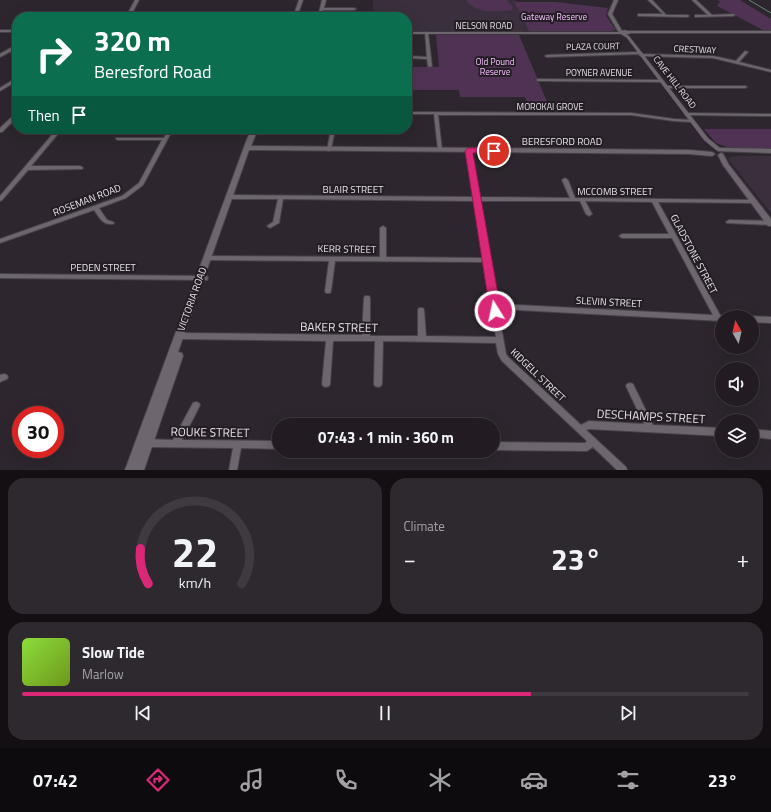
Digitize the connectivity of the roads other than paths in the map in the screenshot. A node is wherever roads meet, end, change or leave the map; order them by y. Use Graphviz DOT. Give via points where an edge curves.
graph roads {
  1 [pos="137,0"];
  2 [pos="298,0"];
  3 [pos="301,0"];
  4 [pos="324,0"];
  5 [pos="616,0"];
  6 [pos="650,0"];
  7 [pos="694,0"];
  8 [pos="322,9"];
  9 [pos="354,9"];
  10 [pos="131,12"];
  11 [pos="295,12"];
  12 [pos="296,12"];
  13 [pos="321,12"];
  14 [pos="639,15"];
  15 [pos="733,15"];
  16 [pos="666,16"];
  17 [pos="687,16"];
  18 [pos="696,16"];
  19 [pos="712,16"];
  20 [pos="0,31"];
  21 [pos="12,31"];
  22 [pos="771,32"];
  23 [pos="412,33"];
  24 [pos="426,33"];
  25 [pos="624,33"];
  26 [pos="12,49"];
  27 [pos="746,52"];
  28 [pos="640,54"];
  29 [pos="2,55"];
  30 [pos="547,56"];
  31 [pos="412,58"];
  32 [pos="428,58"];
  33 [pos="736,62"];
  34 [pos="430,66"];
  35 [pos="771,71"];
  36 [pos="538,80"];
  37 [pos="661,81"];
  38 [pos="12,82"];
  39 [pos="666,87"];
  40 [pos="744,87"];
  41 [pos="0,90"];
  42 [pos="412,113"];
  43 [pos="436,113"];
  44 [pos="687,114"];
  45 [pos="771,115"];
  46 [pos="12,120"];
  47 [pos="692,121"];
  48 [pos="0,131"];
  49 [pos="56,134"];
  50 [pos="169,134"];
  51 [pos="254,134"];
  52 [pos="332,134"];
  53 [pos="118,139"];
  54 [pos="166,139"];
  55 [pos="248,149"];
  56 [pos="329,150"];
  57 [pos="440,150"];
  58 [pos="468,151"];
  59 [pos="716,152"];
  60 [pos="771,152"];
  61 [pos="27,168"];
  62 [pos="80,168"];
  63 [pos="565,180"];
  64 [pos="231,197"];
  65 [pos="281,197"];
  66 [pos="477,199"];
  67 [pos="572,199"];
  68 [pos="0,200"];
  69 [pos="582,200"];
  70 [pos="654,200"];
  71 [pos="754,201"];
  72 [pos="96,208"];
  73 [pos="589,214"];
  74 [pos="729,222"];
  75 [pos="111,223"];
  76 [pos="771,223"];
  77 [pos="270,226"];
  78 [pos="383,228"];
  79 [pos="622,236"];
  80 [pos="673,236"];
  81 [pos="0,241"];
  82 [pos="210,258"];
  83 [pos="332,259"];
  84 [pos="383,260"];
  85 [pos="487,260"];
  86 [pos="0,276"];
  87 [pos="203,278"];
  88 [pos="328,291"];
  89 [pos="367,298"];
  90 [pos="495,306"];
  91 [pos="421,310"];
  92 [pos="715,310"];
  93 [pos="715,318"];
  94 [pos="759,319"];
  95 [pos="771,320"];
  96 [pos="182,336"];
  97 [pos="330,338"];
  98 [pos="366,338"];
  99 [pos="379,339"];
  100 [pos="422,339"];
  101 [pos="500,340"];
  102 [pos="326,384"];
  103 [pos="378,384"];
  104 [pos="630,386"];
  105 [pos="196,405"];
  106 [pos="650,428"];
  107 [pos="580,429"];
  108 [pos="715,432"];
  109 [pos="759,434"];
  110 [pos="771,435"];
  111 [pos="593,441"];
  112 [pos="144,443"];
  113 [pos="176,443"];
  114 [pos="238,444"];
  115 [pos="272,445"];
  116 [pos="500,446"];
  117 [pos="131,470"];
  118 [pos="138,470"];
  119 [pos="233,470"];
  120 [pos="623,470"];
  1 -- 10 [label="street"];
  2 -- 11 [label="main road"];
  3 -- 12 [label="main road"];
  4 -- 8 [label="street"];
  5 -- 25 [label="street" via="612,12"];
  6 -- 16 [label="street"];
  7 -- 19 [label="street"];
  8 -- 9 [label="street"];
  8 -- 13 [label="street"];
  14 -- 16 [label="street"];
  15 -- 19 [label="street"];
  16 -- 17 [label="street"];
  18 -- 19 [label="street"];
  20 -- 21 [label="main road"];
  22 -- 25 [label="street, NELSON ROAD"];
  23 -- 24 [label="street, NELSON ROAD"];
  24 -- 25 [label="street, NELSON ROAD"];
  24 -- 32 [label="street"];
  25 -- 28 [label="street, CAVE HILL ROAD"];
  26 -- 29 [label="street"];
  27 -- 33 [label="street"];
  28 -- 30 [label="street, PLAZA COURT"];
  28 -- 33 [label="street, CRESTWAY" via="700,55"];
  28 -- 37 [label="street, CAVE HILL ROAD"];
  31 -- 32 [label="street"];
  32 -- 34 [label="street"];
  33 -- 35 [label="street, CRESTWAY"];
  36 -- 37 [label="street, POYNER AVENUE"];
  37 -- 39 [label="street, CAVE HILL ROAD"];
  38 -- 41 [label="street"];
  39 -- 40 [label="street"];
  39 -- 44 [label="street, CAVE HILL ROAD"];
  42 -- 43 [label="street, MOROKAI GROVE"];
  43 -- 47 [label="street, MOROKAI GROVE" via="631,114"];
  43 -- 57 [label="street"];
  44 -- 45 [label="street"];
  44 -- 47 [label="street, CAVE HILL ROAD"];
  46 -- 48 [label="street"];
  47 -- 59 [label="street, CAVE HILL ROAD"];
  49 -- 61 [label="street"];
  50 -- 54 [label="street, ROSEMAN ROAD"];
  51 -- 55 [label="main road, VICTORIA ROAD"];
  52 -- 56 [label="street"];
  53 -- 54 [label="street"];
  54 -- 72 [label="street, ROSEMAN ROAD" via="141,184 124,197"];
  55 -- 56 [label="main road, BERESFORD ROAD"];
  55 -- 64 [label="main road, VICTORIA ROAD"];
  56 -- 57 [label="main road, BERESFORD ROAD"];
  57 -- 58 [label="main road, BERESFORD ROAD"];
  58 -- 59 [label="main road, BERESFORD ROAD"];
  58 -- 66 [label="street, KIDGELL STREET"];
  59 -- 60 [label="main road, BERESFORD ROAD"];
  59 -- 71 [label="main road, CAVE HILL ROAD"];
  61 -- 62 [label="street"];
  61 -- 68 [label="street"];
  63 -- 67 [label="street"];
  64 -- 65 [label="street, BLAIR STREET"];
  64 -- 82 [label="main road, VICTORIA ROAD"];
  65 -- 66 [label="street, BLAIR STREET"];
  65 -- 77 [label="street" via="276,223"];
  66 -- 67 [label="street, MCCOMB STREET"];
  66 -- 85 [label="street, KIDGELL STREET"];
  67 -- 69 [label="street, MCCOMB STREET"];
  69 -- 70 [label="street, MCCOMB STREET"];
  69 -- 73 [label="street"];
  70 -- 71 [label="street, MCCOMB STREET"];
  70 -- 80 [label="street, GLADSTONE STREET"];
  71 -- 76 [label="main road, CAVE HILL ROAD"];
  72 -- 75 [label="street" via="105,221"];
  72 -- 81 [label="street, ROSEMAN ROAD"];
  74 -- 76 [label="street"];
  78 -- 84 [label="street"];
  79 -- 80 [label="street"];
  80 -- 92 [label="street, GLADSTONE STREET"];
  82 -- 83 [label="street, KERR STREET"];
  82 -- 87 [label="main road, VICTORIA ROAD"];
  83 -- 84 [label="street, KERR STREET"];
  83 -- 88 [label="street"];
  84 -- 85 [label="street, KERR STREET"];
  85 -- 90 [label="street, KIDGELL STREET"];
  86 -- 87 [label="street, PEDEN STREET"];
  87 -- 96 [label="main road, VICTORIA ROAD"];
  89 -- 98 [label="street"];
  90 -- 93 [label="street, SLEVIN STREET"];
  90 -- 101 [label="street, KIDGELL STREET"];
  91 -- 100 [label="street"];
  94 -- 95 [label="street"];
  96 -- 97 [label="street, BAKER STREET"];
  96 -- 112 [label="main road, VICTORIA ROAD"];
  97 -- 98 [label="street, BAKER STREET"];
  97 -- 102 [label="street"];
  98 -- 99 [label="street, BAKER STREET"];
  99 -- 100 [label="street, BAKER STREET"];
  99 -- 103 [label="street"];
  100 -- 101 [label="street, BAKER STREET"];
  101 -- 107 [label="street, KIDGELL STREET" via="505,359"];
  104 -- 106 [label="street"];
  105 -- 113 [label="street" via="192,417"];
  106 -- 107 [label="street, DESCHAMPS STREET" via="589,425"];
  106 -- 108 [label="street, DESCHAMPS STREET"];
  107 -- 111 [label="street, KIDGELL STREET"];
  109 -- 110 [label="street"];
  111 -- 116 [label="street" via="587,447"];
  111 -- 120 [label="street, KIDGELL STREET"];
  112 -- 113 [label="street, ROUKE STREET"];
  112 -- 117 [label="main road, VICTORIA ROAD"];
  112 -- 118 [label="main road, VICTORIA ROAD"];
  113 -- 114 [label="street, ROUKE STREET"];
  114 -- 115 [label="street, ROUKE STREET"];
  114 -- 119 [label="street"];
}
